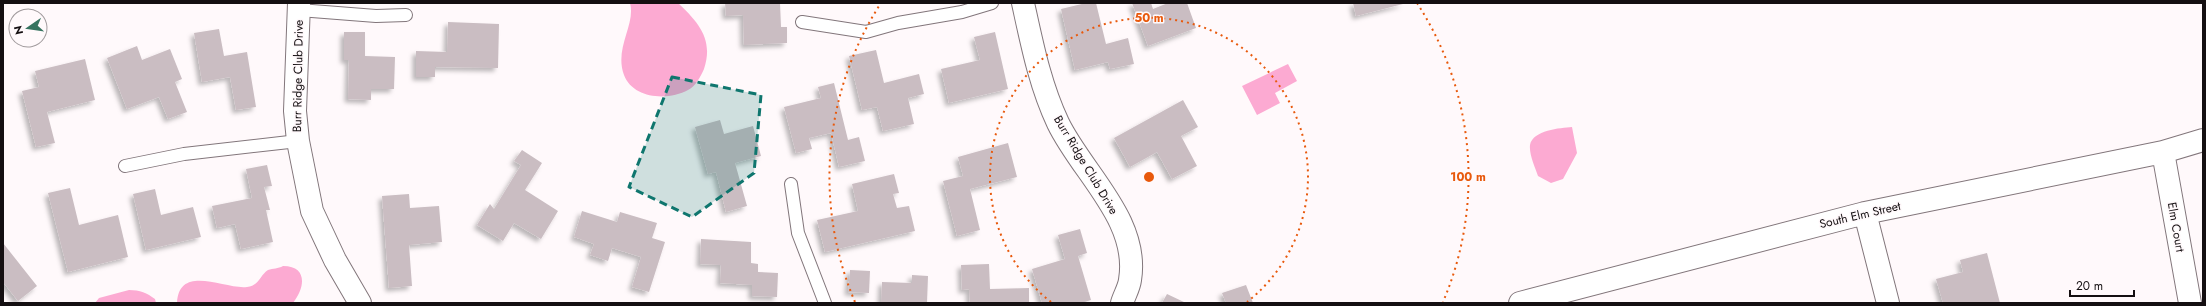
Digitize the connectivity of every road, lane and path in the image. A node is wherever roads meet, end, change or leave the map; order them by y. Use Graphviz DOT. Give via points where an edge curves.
graph roads {
  1 [pos="992,3"];
  2 [pos="1023,3"];
  3 [pos="299,6"];
  4 [pos="406,15"];
  5 [pos="802,22"];
  6 [pos="2203,140"];
  7 [pos="298,141"];
  8 [pos="2163,152"];
  9 [pos="125,166"];
  10 [pos="792,184"];
  11 [pos="1865,213"];
  12 [pos="360,303"];
  13 [pos="825,303"];
  14 [pos="1122,303"];
  15 [pos="1520,303"];
  16 [pos="1888,303"];
  17 [pos="2190,303"];
  1 -- 5 [label="lane" via="962,12 898,23 866,32"];
  2 -- 14 [label="street, Burr Ridge Club Drive" via="1044,88 1059,124 1108,201 1127,239 1131,254 1130,281"];
  3 -- 4 [label="lane" via="376,16"];
  3 -- 7 [label="street, Burr Ridge Club Drive" via="295,111"];
  6 -- 8 [label="street, South Elm Street"];
  7 -- 9 [label="lane" via="184,154"];
  7 -- 12 [label="street, Burr Ridge Club Drive" via="312,211 335,260"];
  8 -- 11 [label="street, South Elm Street"];
  8 -- 17 [label="street, Elm Court"];
  10 -- 13 [label="lane" via="798,233"];
  11 -- 15 [label="street, South Elm Street"];
  11 -- 16 [label="street"];
}
